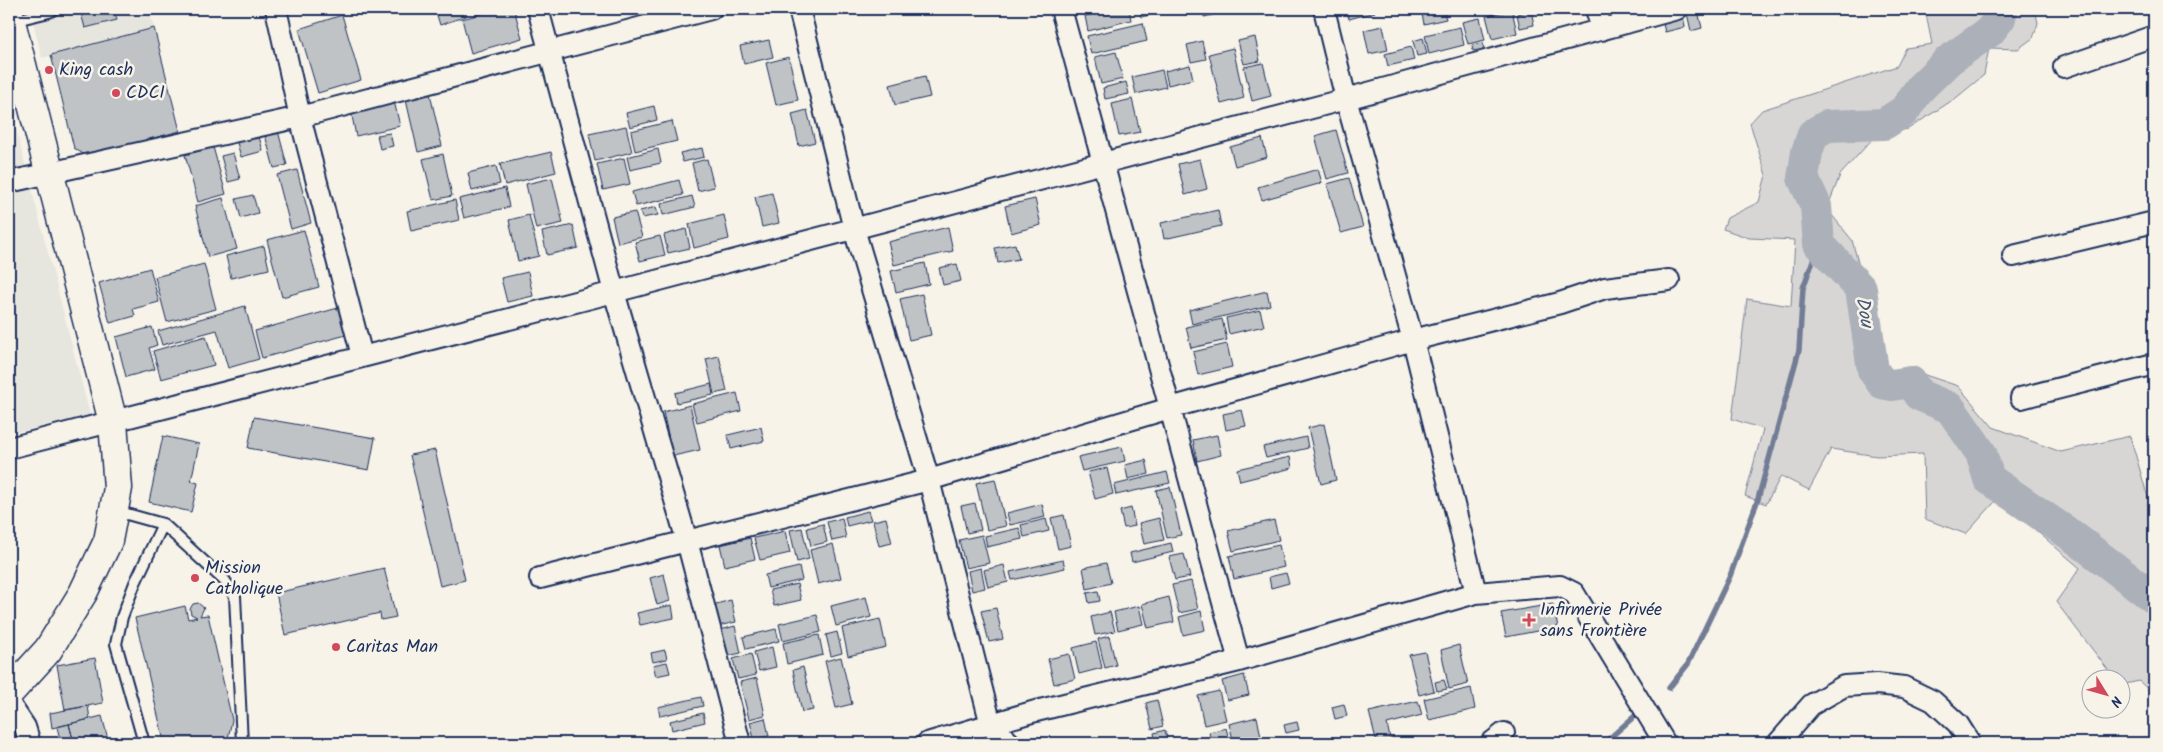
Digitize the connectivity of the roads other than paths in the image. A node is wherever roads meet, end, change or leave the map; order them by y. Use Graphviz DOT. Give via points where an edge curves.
graph roads {
  1 [pos="54,9"];
  2 [pos="276,9"];
  3 [pos="538,9"];
  4 [pos="711,9"];
  5 [pos="799,9"];
  6 [pos="1061,9"];
  7 [pos="1324,9"];
  8 [pos="1596,9"];
  9 [pos="1677,9"];
  10 [pos="10,17"];
  11 [pos="1602,30"];
  12 [pos="2154,36"];
  13 [pos="549,50"];
  14 [pos="2064,68"];
  15 [pos="1346,99"];
  16 [pos="300,117"];
  17 [pos="1104,162"];
  18 [pos="49,172"];
  19 [pos="9,182"];
  20 [pos="2154,222"];
  21 [pos="854,229"];
  22 [pos="2013,256"];
  23 [pos="1670,280"];
  24 [pos="614,292"];
  25 [pos="1413,340"];
  26 [pos="362,356"];
  27 [pos="2154,364"];
  28 [pos="2020,398"];
  29 [pos="1170,408"];
  30 [pos="113,422"];
  31 [pos="9,448"];
  32 [pos="929,480"];
  33 [pos="113,511"];
  34 [pos="164,524"];
  35 [pos="687,541"];
  36 [pos="540,578"];
  37 [pos="1476,593"];
  38 [pos="1239,660"];
  39 [pos="9,693"];
  40 [pos="9,702"];
  41 [pos="982,732"];
  42 [pos="30,743"];
  43 [pos="144,743"];
  44 [pos="242,743"];
  45 [pos="740,743"];
  46 [pos="926,743"];
  47 [pos="1010,743"];
  48 [pos="1665,743"];
  49 [pos="1778,743"];
  50 [pos="1970,743"];
  1 -- 10 [label="lane"];
  2 -- 16 [label="street"];
  3 -- 13 [label="street"];
  4 -- 13 [label="street"];
  5 -- 21 [label="street"];
  6 -- 17 [label="street"];
  7 -- 15 [label="street"];
  8 -- 11 [label="street"];
  9 -- 11 [label="street"];
  10 -- 18 [label="main road"];
  11 -- 15 [label="street"];
  12 -- 14 [label="street"];
  13 -- 16 [label="street"];
  13 -- 24 [label="street"];
  15 -- 17 [label="street"];
  15 -- 25 [label="street"];
  16 -- 18 [label="street"];
  16 -- 26 [label="street"];
  17 -- 21 [label="street"];
  17 -- 29 [label="street"];
  18 -- 19 [label="street"];
  18 -- 30 [label="main road"];
  20 -- 22 [label="street"];
  21 -- 24 [label="street"];
  21 -- 32 [label="street"];
  23 -- 25 [label="street" via="1605,288 1560,303"];
  24 -- 26 [label="street"];
  24 -- 35 [label="street"];
  25 -- 29 [label="street"];
  25 -- 37 [label="street"];
  26 -- 30 [label="street"];
  27 -- 28 [label="street"];
  29 -- 32 [label="street"];
  29 -- 38 [label="street"];
  30 -- 31 [label="street"];
  30 -- 33 [label="main road" via="118,488"];
  32 -- 35 [label="street"];
  32 -- 41 [label="street"];
  33 -- 34 [label="lane"];
  33 -- 39 [label="main road" via="108,541 83,593 48,650"];
  34 -- 43 [label="lane" via="135,583 116,644"];
  34 -- 44 [label="lane" via="225,581 235,596"];
  35 -- 36 [label="street"];
  35 -- 45 [label="street"];
  37 -- 38 [label="street"];
  37 -- 48 [label="street" via="1560,586 1574,593"];
  38 -- 41 [label="street" via="1032,712"];
  40 -- 42 [label="street" via="25,727"];
  41 -- 46 [label="street"];
  41 -- 47 [label="street"];
  49 -- 50 [label="street" via="1811,705 1844,686 1877,684 1904,687 1933,701 1958,724"];
}
